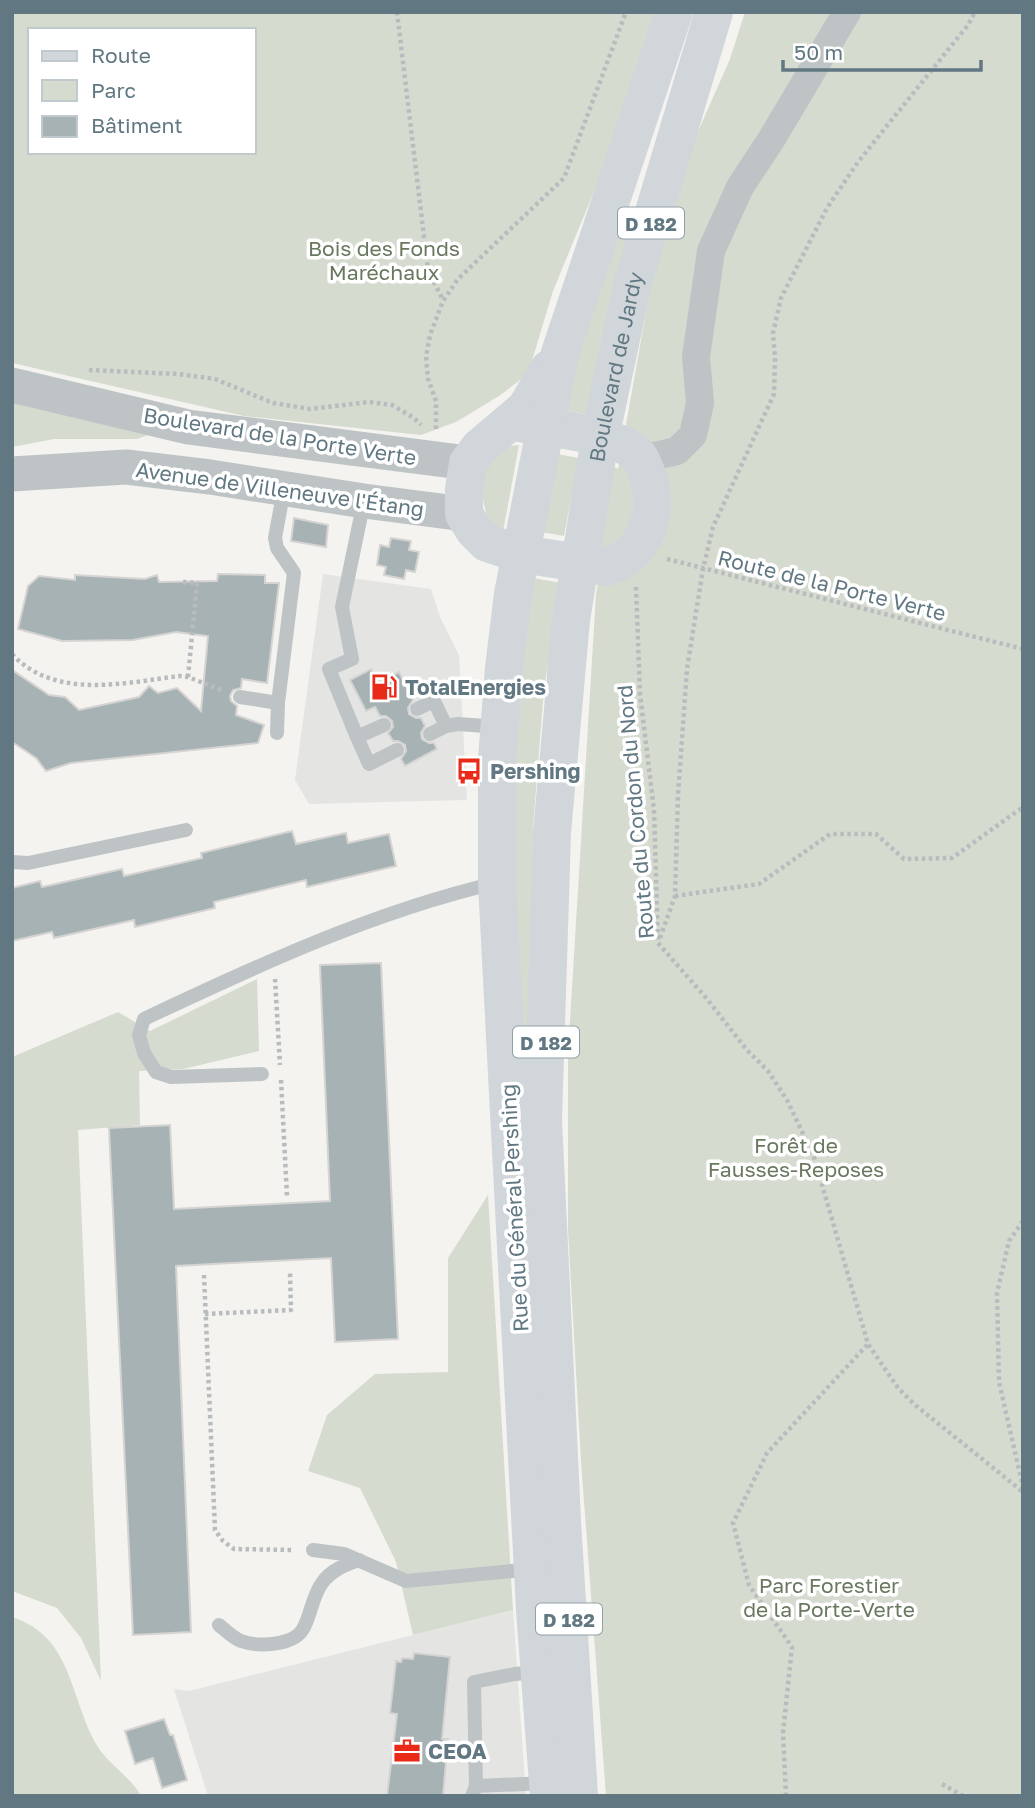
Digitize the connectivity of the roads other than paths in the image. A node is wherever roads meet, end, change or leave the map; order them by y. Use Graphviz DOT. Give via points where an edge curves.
graph roads {
  1 [pos="674,12"];
  2 [pos="714,12"];
  3 [pos="847,12"];
  4 [pos="12,385"];
  5 [pos="529,424"];
  6 [pos="600,438"];
  7 [pos="637,454"];
  8 [pos="468,463"];
  9 [pos="12,474"];
  10 [pos="284,489"];
  11 [pos="364,501"];
  12 [pos="464,514"];
  13 [pos="521,554"];
  14 [pos="580,564"];
  15 [pos="240,697"];
  16 [pos="278,703"];
  17 [pos="417,709"];
  18 [pos="384,725"];
  19 [pos="446,726"];
  20 [pos="500,727"];
  21 [pos="277,733"];
  22 [pos="430,734"];
  23 [pos="357,737"];
  24 [pos="397,750"];
  25 [pos="186,830"];
  26 [pos="12,862"];
  27 [pos="497,883"];
  28 [pos="262,1074"];
  29 [pos="313,1550"];
  30 [pos="359,1560"];
  31 [pos="549,1568"];
  32 [pos="219,1625"];
  33 [pos="540,1672"];
  34 [pos="474,1791"];
  35 [pos="559,1791"];
  1 -- 5 [label="main road, D 182" via="560,353 526,408"];
  2 -- 6 [label="main road, Boulevard de Jardy / D 182" via="633,282"];
  3 -- 7 [label="street" via="740,187 711,251 696,357 700,403 693,435 677,451"];
  4 -- 8 [label="street, Boulevard de la Porte Verte" via="188,427"];
  5 -- 6 [label="main road"];
  5 -- 8 [label="main road" via="480,447"];
  5 -- 13 [label="main road, D 182"];
  6 -- 7 [label="main road"];
  6 -- 14 [label="main road, Boulevard de Jardy / D 182"];
  7 -- 14 [label="main road" via="651,487 653,517 634,549 618,564"];
  8 -- 12 [label="main road"];
  9 -- 10 [label="street, Avenue de Villeneuve l'Étang" via="126,467"];
  10 -- 11 [label="street, Avenue de Villeneuve l'Étang"];
  10 -- 16 [label="lane" via="275,538 294,573"];
  11 -- 12 [label="street, Avenue de Villeneuve l'Étang"];
  11 -- 23 [label="lane" via="342,607 352,659 329,669"];
  12 -- 13 [label="main road" via="487,543"];
  13 -- 14 [label="main road"];
  13 -- 20 [label="main road, Rue du Général Pershing / D 182"];
  14 -- 31 [label="main road, Rue du Général Pershing / D 182" via="570,620 552,833 543,1120"];
  15 -- 16 [label="lane"];
  16 -- 21 [label="lane"];
  17 -- 19 [label="lane" via="433,701"];
  18 -- 23 [label="lane"];
  19 -- 20 [label="lane"];
  19 -- 22 [label="lane"];
  20 -- 27 [label="main road, Rue du Général Pershing / D 182"];
  23 -- 24 [label="lane" via="369,764"];
  25 -- 26 [label="lane" via="28,863"];
  27 -- 28 [label="lane" via="405,908 238,974 144,1019 139,1034 144,1054 156,1072 172,1077"];
  27 -- 31 [label="main road, Rue du Général Pershing / D 182"];
  29 -- 30 [label="lane"];
  30 -- 31 [label="lane" via="406,1581"];
  30 -- 32 [label="lane" via="338,1568 323,1582 302,1630 292,1639 264,1644 239,1641"];
  31 -- 33 [label="main road, Rue du Général Pershing / D 182"];
  31 -- 35 [label="main road, Rue du Général Pershing / D 182"];
  33 -- 34 [label="lane" via="474,1682"];
  33 -- 35 [label="main road, Rue du Général Pershing / D 182"];
  34 -- 35 [label="lane"];
}
